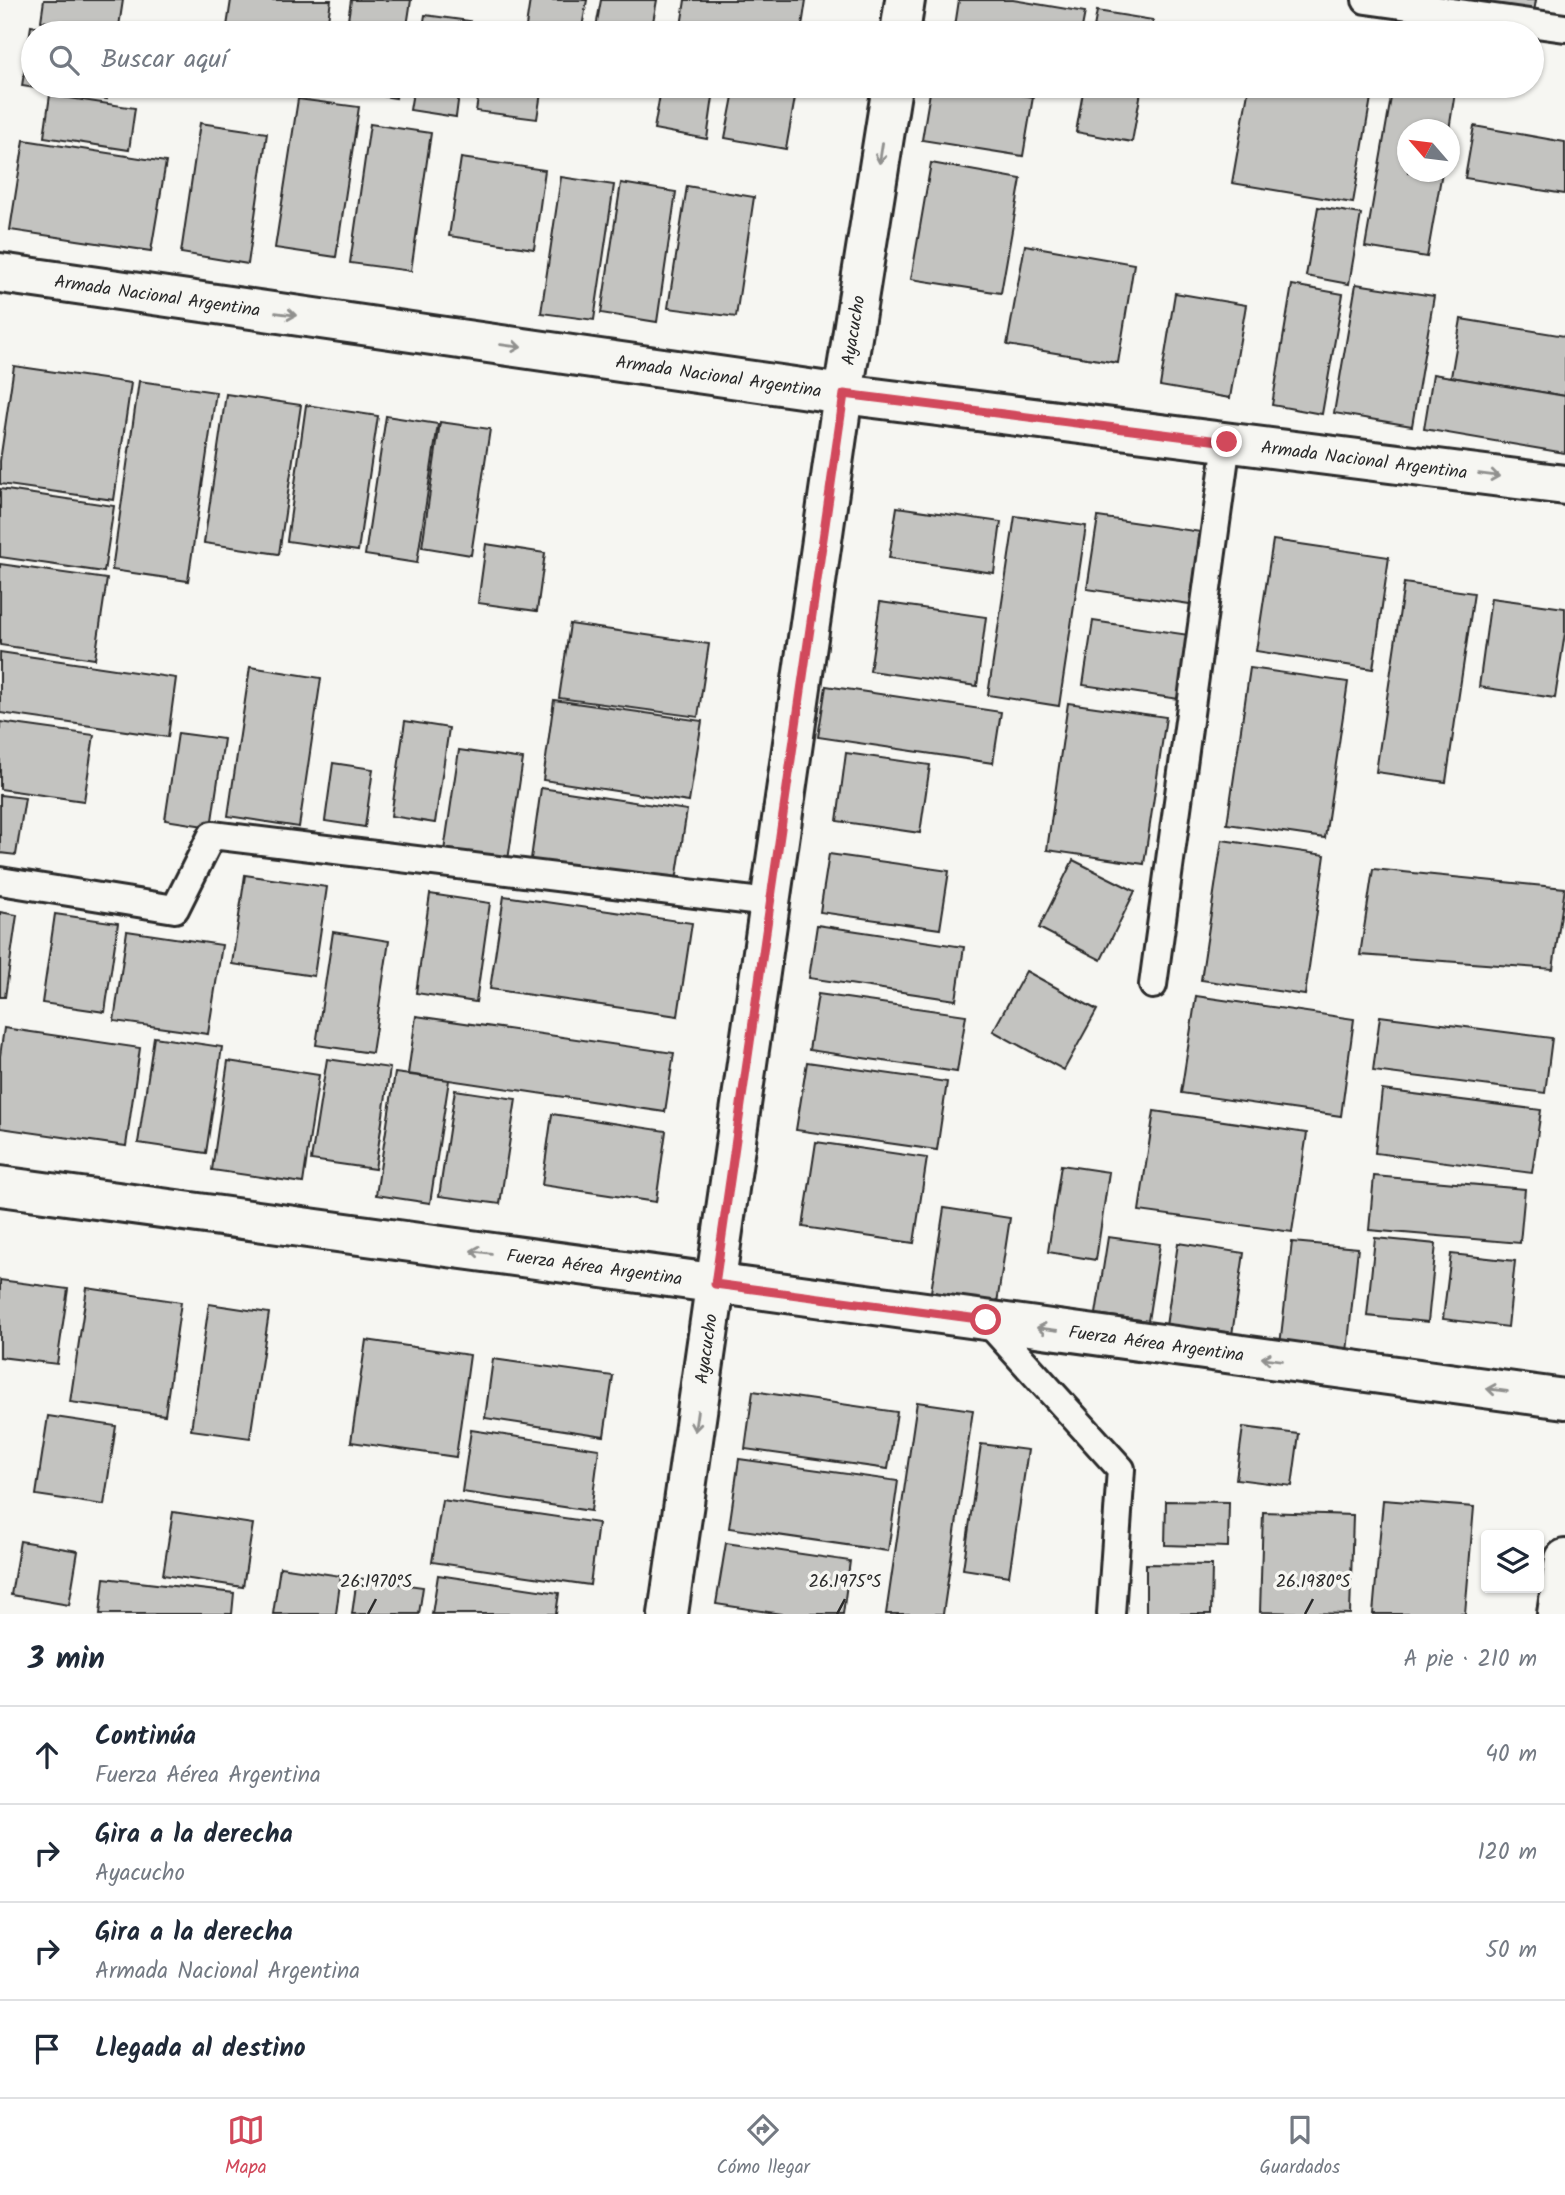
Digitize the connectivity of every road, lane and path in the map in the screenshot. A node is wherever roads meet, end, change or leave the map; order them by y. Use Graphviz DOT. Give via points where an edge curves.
graph roads {
  1 [pos="905,0"];
  2 [pos="1366,0"];
  3 [pos="902,21"];
  4 [pos="1515,21"];
  5 [pos="1544,25"];
  6 [pos="1565,28"];
  7 [pos="890,98"];
  8 [pos="0,273"];
  9 [pos="844,394"];
  10 [pos="1227,442"];
  11 [pos="1565,485"];
  12 [pos="0,881"];
  13 [pos="769,903"];
  14 [pos="1153,985"];
  15 [pos="0,1186"];
  16 [pos="715,1284"];
  17 [pos="986,1320"];
  18 [pos="1565,1399"];
  19 [pos="1565,1559"];
  20 [pos="668,1614"];
  21 [pos="1111,1614"];
  22 [pos="1557,1614"];
  1 -- 3 [label="street"];
  2 -- 4 [label="lane"];
  5 -- 6 [label="lane"];
  7 -- 9 [label="street, Ayacucho, one-way"];
  8 -- 9 [label="street, Armada Nacional Argentina, one-way"];
  9 -- 10 [label="street, Armada Nacional Argentina"];
  9 -- 13 [label="street, Ayacucho"];
  10 -- 11 [label="street, Armada Nacional Argentina, one-way"];
  10 -- 14 [label="lane"];
  12 -- 13 [label="lane" via="175,909 212,835"];
  13 -- 16 [label="street, Ayacucho"];
  16 -- 15 [label="street, Fuerza Aérea Argentina, one-way"];
  16 -- 17 [label="street, Fuerza Aérea Argentina"];
  16 -- 20 [label="street, Ayacucho, one-way"];
  18 -- 17 [label="street, Fuerza Aérea Argentina, one-way"];
  17 -- 21 [label="lane" via="1121,1469"];
  19 -- 22 [label="street"];
}
